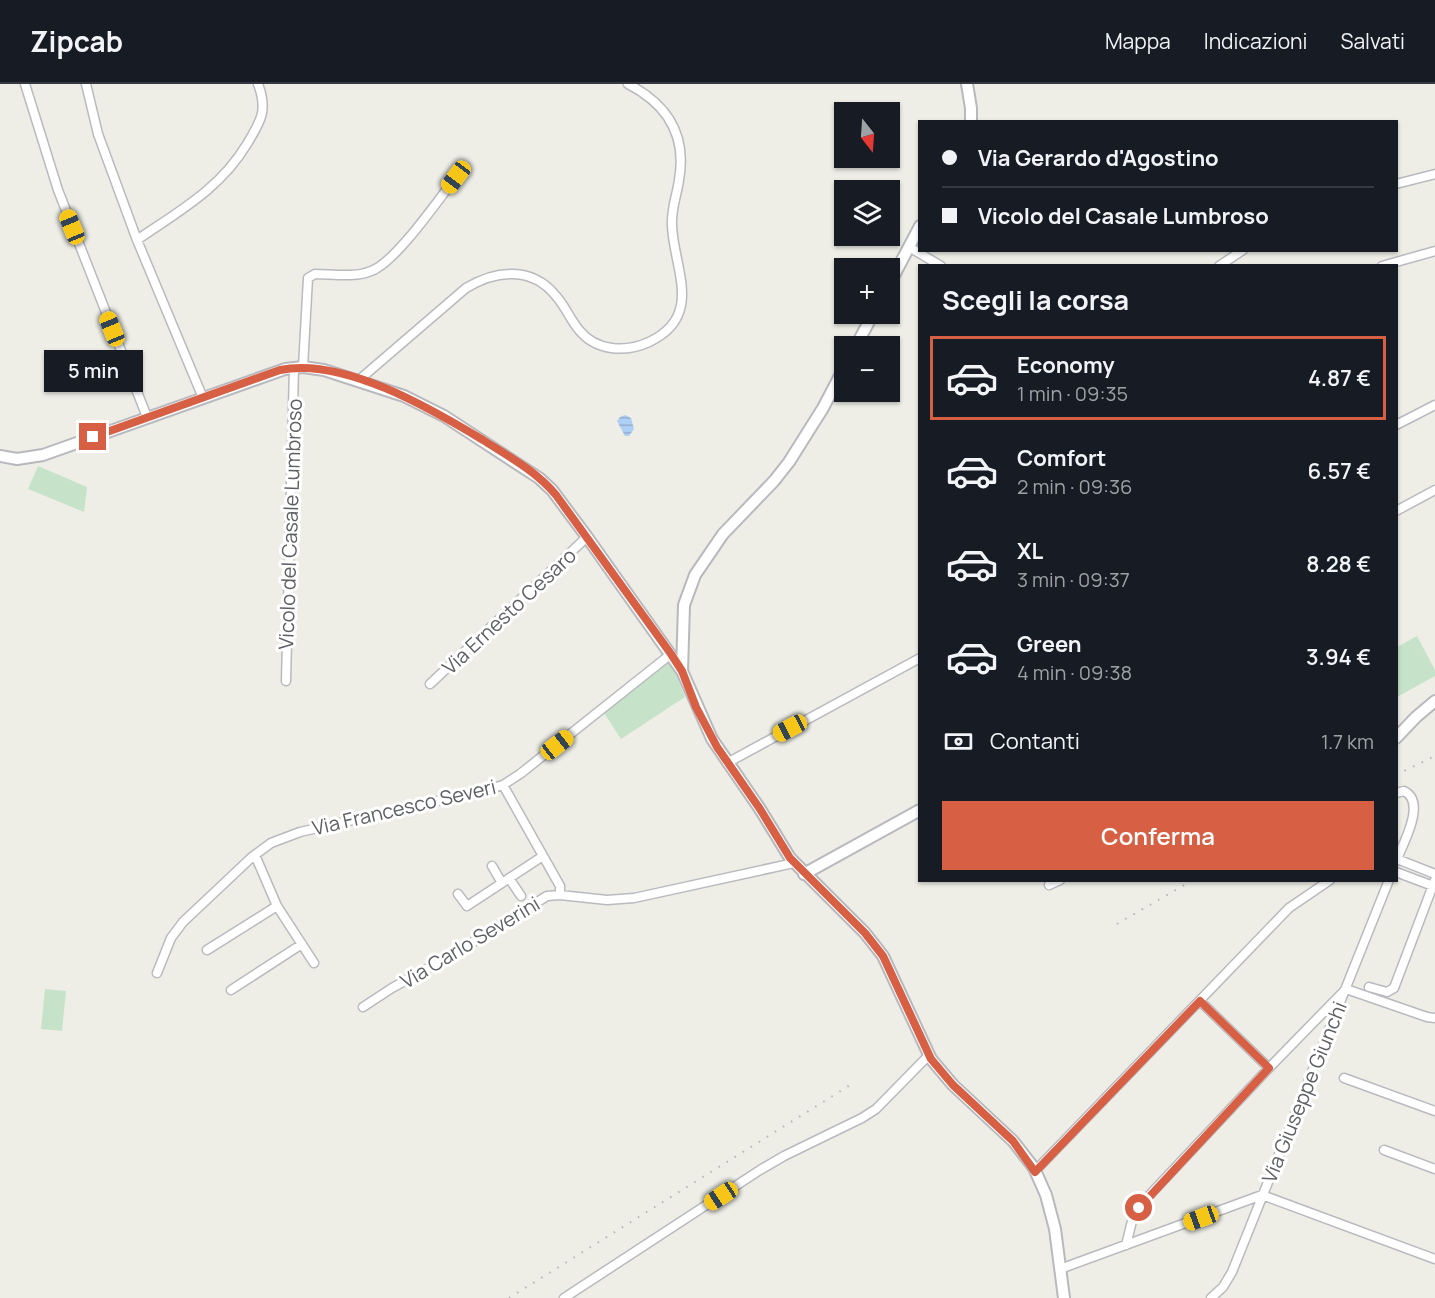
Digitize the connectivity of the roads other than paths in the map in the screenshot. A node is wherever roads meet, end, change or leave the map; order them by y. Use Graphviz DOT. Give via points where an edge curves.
graph roads {
  1 [pos="26,84"];
  2 [pos="86,84"];
  3 [pos="258,84"];
  4 [pos="628,84"];
  5 [pos="967,84"];
  6 [pos="970,120"];
  7 [pos="1435,174"];
  8 [pos="456,177"];
  9 [pos="1398,183"];
  10 [pos="918,230"];
  11 [pos="137,240"];
  12 [pos="909,247"];
  13 [pos="1435,251"];
  14 [pos="1241,252"];
  15 [pos="900,264"];
  16 [pos="938,264"];
  17 [pos="1222,264"];
  18 [pos="1389,264"];
  19 [pos="298,367"];
  20 [pos="359,380"];
  21 [pos="834,386"];
  22 [pos="203,398"];
  23 [pos="1435,405"];
  24 [pos="147,417"];
  25 [pos="1398,424"];
  26 [pos="0,456"];
  27 [pos="1435,490"];
  28 [pos="1398,510"];
  29 [pos="587,537"];
  30 [pos="671,654"];
  31 [pos="918,659"];
  32 [pos="682,671"];
  33 [pos="286,681"];
  34 [pos="430,684"];
  35 [pos="1435,701"];
  36 [pos="1398,736"];
  37 [pos="727,763"];
  38 [pos="503,785"];
  39 [pos="1398,792"];
  40 [pos="918,811"];
  41 [pos="255,855"];
  42 [pos="543,856"];
  43 [pos="1398,857"];
  44 [pos="1398,860"];
  45 [pos="794,863"];
  46 [pos="492,866"];
  47 [pos="1398,873"];
  48 [pos="804,874"];
  49 [pos="1435,874"];
  50 [pos="506,881"];
  51 [pos="1056,882"];
  52 [pos="1327,882"];
  53 [pos="1388,882"];
  54 [pos="1434,883"];
  55 [pos="1049,885"];
  56 [pos="458,894"];
  57 [pos="560,895"];
  58 [pos="521,896"];
  59 [pos="277,906"];
  60 [pos="302,944"];
  61 [pos="207,950"];
  62 [pos="314,963"];
  63 [pos="156,973"];
  64 [pos="1370,987"];
  65 [pos="1346,989"];
  66 [pos="231,990"];
  67 [pos="1200,1001"];
  68 [pos="363,1007"];
  69 [pos="1435,1018"];
  70 [pos="929,1055"];
  71 [pos="1269,1068"];
  72 [pos="1344,1078"];
  73 [pos="1435,1111"];
  74 [pos="1384,1150"];
  75 [pos="1435,1169"];
  76 [pos="1035,1172"];
  77 [pos="1262,1195"];
  78 [pos="1126,1245"];
  79 [pos="1435,1258"];
  80 [pos="1060,1269"];
  81 [pos="564,1298"];
  82 [pos="1064,1298"];
  83 [pos="1211,1298"];
  1 -- 24 [label="street" via="58,190"];
  2 -- 11 [label="street" via="98,134"];
  3 -- 11 [label="street" via="263,99 261,119 232,167 210,189"];
  4 -- 20 [label="street" via="666,112 680,149 672,224 683,297 668,328 633,348 599,345 581,332 560,300 543,283 524,275 504,274 466,288"];
  5 -- 6 [label="street"];
  7 -- 9 [label="street"];
  8 -- 19 [label="street" via="421,223 379,267 362,274 315,274 308,278"];
  10 -- 12 [label="street"];
  11 -- 22 [label="street"];
  12 -- 15 [label="street"];
  12 -- 16 [label="street"];
  13 -- 18 [label="street"];
  14 -- 17 [label="street"];
  19 -- 20 [label="street, Vicolo del Casale Lumbroso"];
  19 -- 22 [label="street, Vicolo del Casale Lumbroso"];
  19 -- 33 [label="street, Vicolo del Casale Lumbroso"];
  20 -- 29 [label="street, Vicolo del Casale Lumbroso" via="424,405 518,462 548,486"];
  21 -- 32 [label="street" via="789,462 719,539 695,575 684,605"];
  22 -- 24 [label="street, Vicolo del Casale Lumbroso"];
  23 -- 25 [label="street"];
  24 -- 26 [label="street, Vicolo del Casale Lumbroso" via="43,455 17,459"];
  27 -- 28 [label="street"];
  29 -- 30 [label="street, Vicolo del Casale Lumbroso"];
  29 -- 34 [label="street, Via Ernesto Cesaro"];
  30 -- 32 [label="street, Vicolo del Casale Lumbroso"];
  30 -- 38 [label="street, Via Francesco Severi"];
  31 -- 37 [label="street"];
  32 -- 37 [label="street, Vicolo del Casale Lumbroso" via="708,732"];
  35 -- 36 [label="street"];
  37 -- 45 [label="street, Vicolo del Casale Lumbroso"];
  38 -- 41 [label="street, Via Francesco Severi" via="300,831"];
  38 -- 42 [label="street"];
  39 -- 43 [label="street" via="1408,793 1414,810"];
  40 -- 48 [label="street"];
  41 -- 59 [label="street"];
  41 -- 63 [label="street, Via Francesco Severi" via="180,925"];
  42 -- 50 [label="street"];
  42 -- 57 [label="street" via="560,886"];
  44 -- 49 [label="street"];
  45 -- 48 [label="street, Vicolo del Casale Lumbroso"];
  45 -- 57 [label="street, Via Carlo Severini" via="634,898 608,900"];
  46 -- 50 [label="street"];
  47 -- 54 [label="street"];
  48 -- 70 [label="street, Vicolo del Casale Lumbroso" via="881,953"];
  50 -- 56 [label="street" via="467,906"];
  50 -- 58 [label="street"];
  51 -- 55 [label="street"];
  52 -- 67 [label="street" via="1289,908"];
  53 -- 65 [label="street, Via Giuseppe Giunchi"];
  54 -- 64 [label="street" via="1394,988 1387,992"];
  57 -- 68 [label="street, Via Carlo Severini" via="533,903"];
  59 -- 60 [label="street"];
  59 -- 61 [label="street"];
  60 -- 62 [label="street"];
  60 -- 66 [label="street"];
  65 -- 69 [label="street"];
  65 -- 71 [label="street"];
  65 -- 77 [label="street, Via Giuseppe Giunchi"];
  67 -- 71 [label="street"];
  67 -- 76 [label="street"];
  70 -- 76 [label="street, Vicolo del Casale Lumbroso" via="949,1081 1013,1141"];
  70 -- 81 [label="street" via="876,1109 760,1170"];
  71 -- 78 [label="street" via="1143,1202 1132,1221"];
  72 -- 73 [label="street"];
  74 -- 75 [label="street"];
  76 -- 80 [label="street, Vicolo del Casale Lumbroso" via="1052,1217"];
  77 -- 78 [label="street"];
  77 -- 79 [label="street"];
  77 -- 83 [label="street, Via Giuseppe Giunchi" via="1231,1274"];
  78 -- 80 [label="street"];
  80 -- 82 [label="street, Vicolo del Casale Lumbroso"];
}
